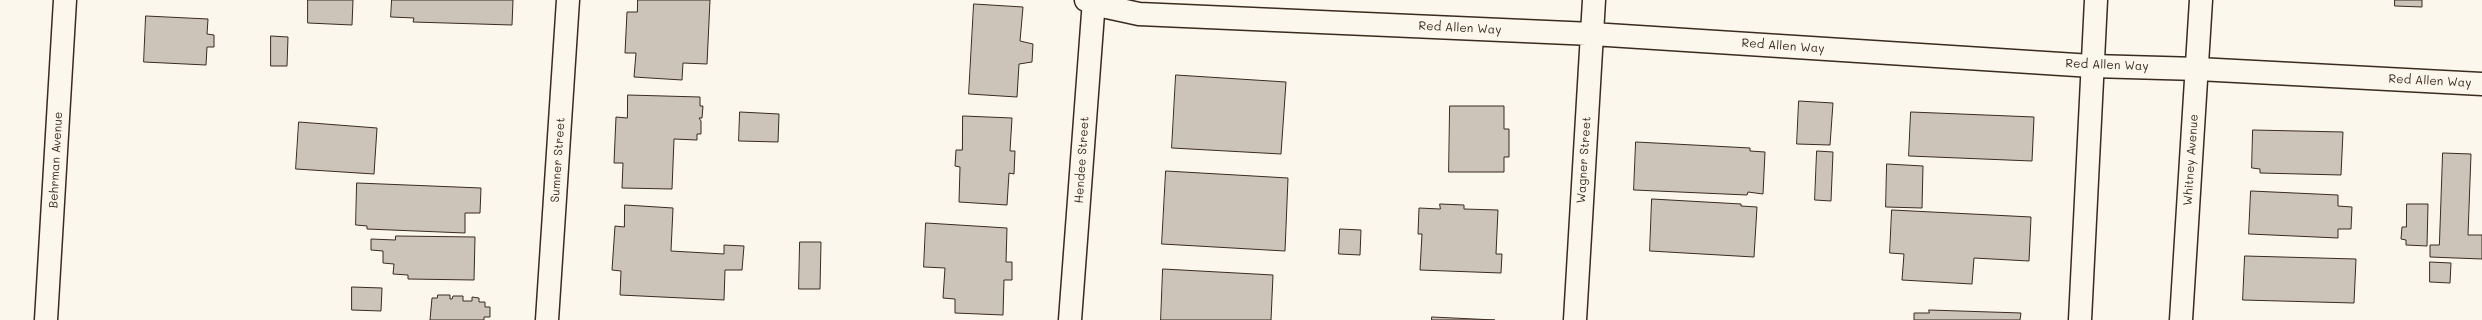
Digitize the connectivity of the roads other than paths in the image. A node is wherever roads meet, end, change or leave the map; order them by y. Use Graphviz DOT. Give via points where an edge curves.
graph roads {
  1 [pos="65,0"];
  2 [pos="568,0"];
  3 [pos="1594,0"];
  4 [pos="2096,0"];
  5 [pos="2201,0"];
  6 [pos="1091,2"];
  7 [pos="1592,34"];
  8 [pos="2092,66"];
  9 [pos="2198,69"];
  10 [pos="2482,84"];
  11 [pos="46,320"];
  12 [pos="547,320"];
  13 [pos="1070,320"];
  14 [pos="1575,320"];
  15 [pos="2080,320"];
  16 [pos="2181,320"];
  1 -- 11 [label="street, Behrman Avenue"];
  2 -- 12 [label="street, Sumner Street"];
  3 -- 7 [label="street, Wagner Street"];
  4 -- 8 [label="street"];
  5 -- 9 [label="street, Whitney Avenue"];
  6 -- 7 [label="street, Red Allen Way" via="1139,14"];
  6 -- 13 [label="street, Hendee Street"];
  7 -- 8 [label="street, Red Allen Way"];
  7 -- 14 [label="street, Wagner Street"];
  8 -- 9 [label="street, Red Allen Way"];
  8 -- 15 [label="street"];
  9 -- 10 [label="street, Red Allen Way"];
  9 -- 16 [label="street, Whitney Avenue"];
}
